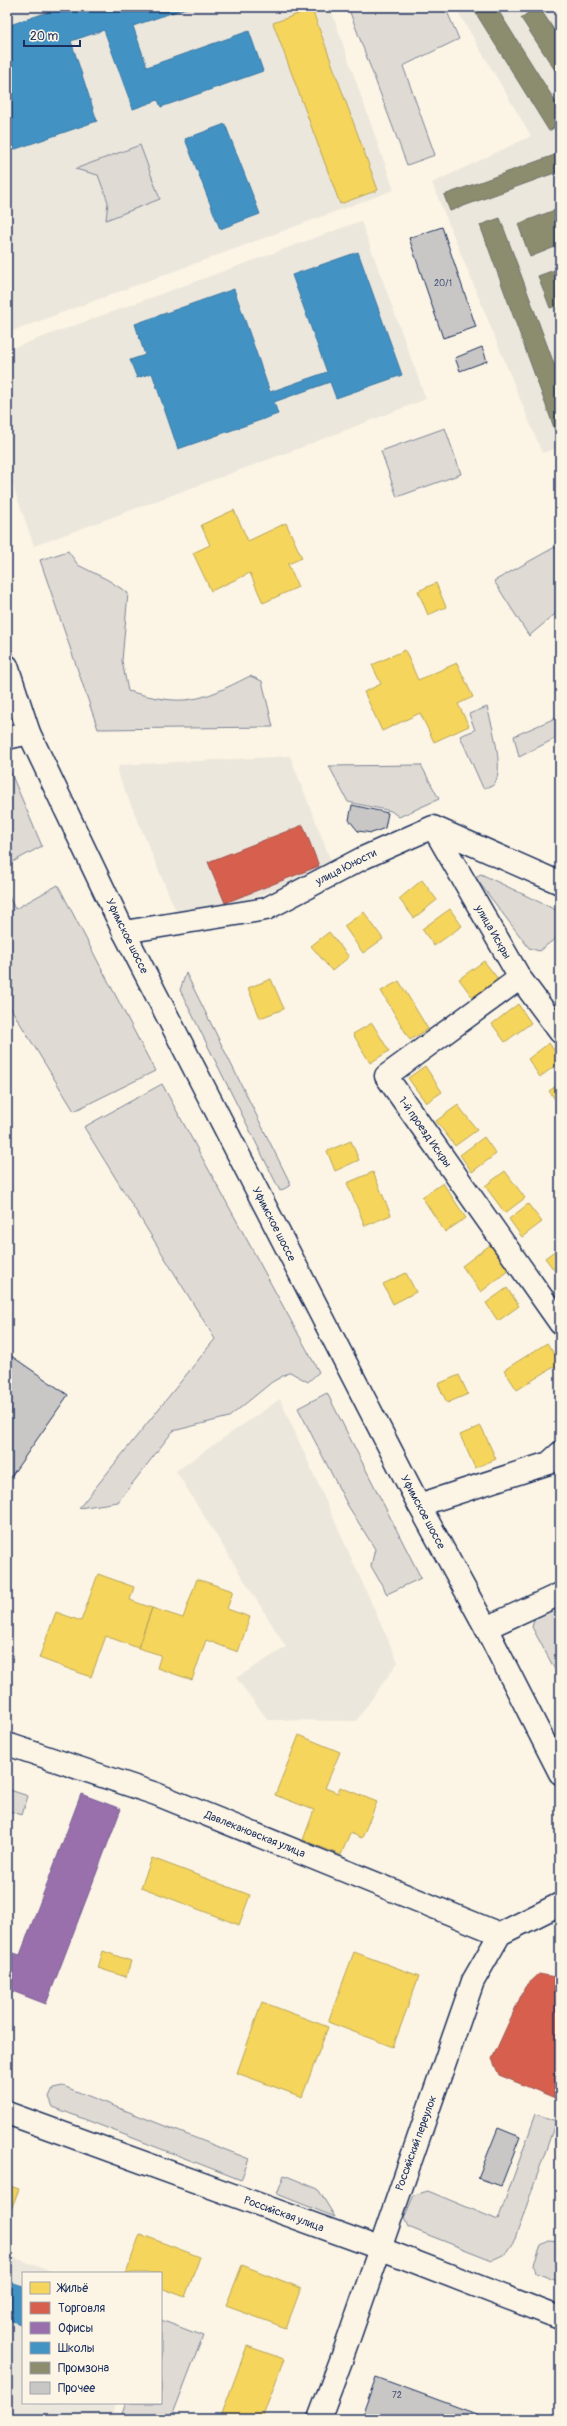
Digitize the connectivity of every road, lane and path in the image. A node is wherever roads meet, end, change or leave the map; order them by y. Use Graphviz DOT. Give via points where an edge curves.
graph roads {
  1 [pos="7,666"];
  2 [pos="29,733"];
  3 [pos="7,738"];
  4 [pos="433,827"];
  5 [pos="560,883"];
  6 [pos="124,932"];
  7 [pos="520,978"];
  8 [pos="560,1032"];
  9 [pos="560,1323"];
  10 [pos="560,1453"];
  11 [pos="419,1505"];
  12 [pos="560,1594"];
  13 [pos="486,1628"];
  14 [pos="7,1744"];
  15 [pos="560,1773"];
  16 [pos="560,1904"];
  17 [pos="500,1934"];
  18 [pos="7,2113"];
  19 [pos="379,2248"];
  20 [pos="560,2318"];
  21 [pos="319,2419"];
  1 -- 2 [label="street, Уфимское шоссе"];
  2 -- 3 [label="street"];
  2 -- 6 [label="street, Уфимское шоссе"];
  4 -- 5 [label="street"];
  4 -- 6 [label="street, улица Юности" via="363,858 266,909"];
  4 -- 7 [label="street, улица Искры"];
  6 -- 11 [label="street, Уфимское шоссе"];
  7 -- 8 [label="street, улица Искры"];
  7 -- 9 [label="street, 1-й проезд Искры" via="386,1076"];
  10 -- 11 [label="street" via="549,1463"];
  11 -- 13 [label="street, Уфимское шоссе"];
  12 -- 13 [label="street"];
  13 -- 15 [label="street, Уфимское шоссе"];
  14 -- 17 [label="street, Давлекановская улица" via="156,1794"];
  16 -- 17 [label="street"];
  17 -- 19 [label="street, Российский переулок" via="473,1981"];
  18 -- 19 [label="street, Российская улица"];
  19 -- 20 [label="street, Российская улица"];
  19 -- 21 [label="street, Российский переулок"];
}
